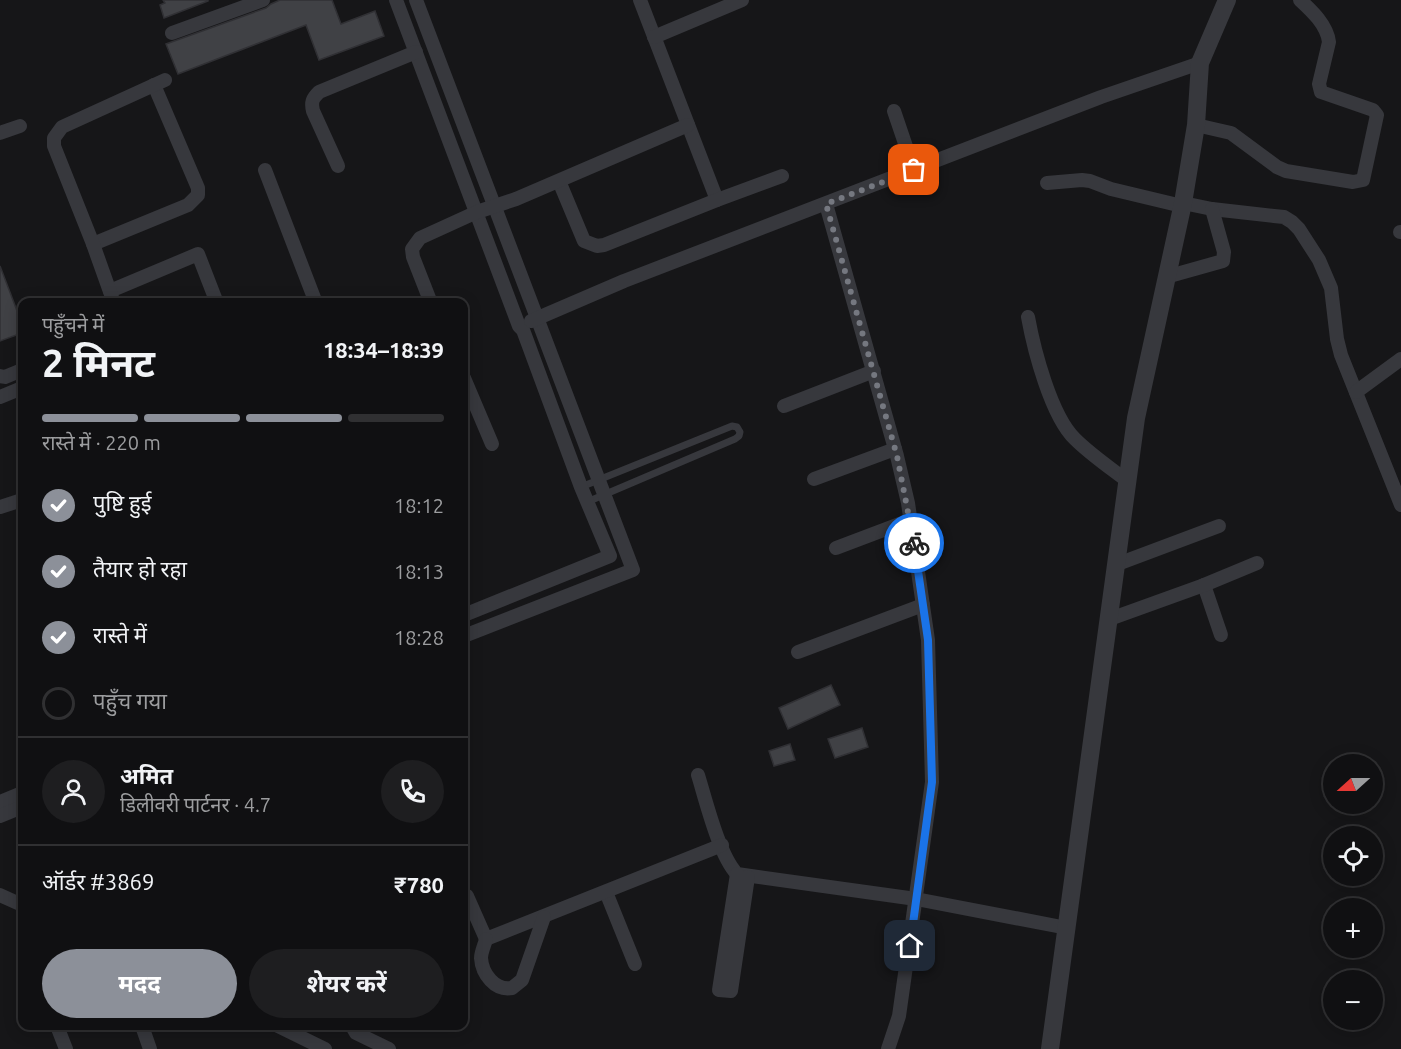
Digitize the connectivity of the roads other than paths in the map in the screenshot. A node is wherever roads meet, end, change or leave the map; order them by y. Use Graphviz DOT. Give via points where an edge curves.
graph roads {
  1 [pos="263,0"];
  2 [pos="396,0"];
  3 [pos="416,0"];
  4 [pos="640,0"];
  5 [pos="742,0"];
  6 [pos="1227,0"];
  7 [pos="1300,0"];
  8 [pos="1320,0"];
  9 [pos="1314,15"];
  10 [pos="172,33"];
  11 [pos="654,37"];
  12 [pos="416,52"];
  13 [pos="1200,63"];
  14 [pos="894,111"];
  15 [pos="688,125"];
  16 [pos="1196,125"];
  17 [pos="20,126"];
  18 [pos="0,133"];
  19 [pos="338,166"];
  20 [pos="265,170"];
  21 [pos="914,170"];
  22 [pos="782,176"];
  23 [pos="559,181"];
  24 [pos="1047,183"];
  25 [pos="717,200"];
  26 [pos="826,204"];
  27 [pos="1182,205"];
  28 [pos="495,207"];
  29 [pos="1212,208"];
  30 [pos="477,213"];
  31 [pos="93,244"];
  32 [pos="1166,277"];
  33 [pos="112,297"];
  34 [pos="216,298"];
  35 [pos="314,298"];
  36 [pos="429,298"];
  37 [pos="1028,317"];
  38 [pos="537,318"];
  39 [pos="519,326"];
  40 [pos="1401,359"];
  41 [pos="874,371"];
  42 [pos="18,372"];
  43 [pos="0,376"];
  44 [pos="468,387"];
  45 [pos="18,390"];
  46 [pos="1356,392"];
  47 [pos="0,397"];
  48 [pos="784,406"];
  49 [pos="492,444"];
  50 [pos="896,449"];
  51 [pos="598,479"];
  52 [pos="814,479"];
  53 [pos="1126,480"];
  54 [pos="580,487"];
  55 [pos="604,494"];
  56 [pos="18,501"];
  57 [pos="587,502"];
  58 [pos="1401,505"];
  59 [pos="0,507"];
  60 [pos="910,520"];
  61 [pos="1219,526"];
  62 [pos="836,548"];
  63 [pos="1257,563"];
  64 [pos="1115,565"];
  65 [pos="1204,585"];
  66 [pos="923,605"];
  67 [pos="468,613"];
  68 [pos="1107,620"];
  69 [pos="468,634"];
  70 [pos="1221,635"];
  71 [pos="798,652"];
  72 [pos="698,775"];
  73 [pos="18,795"];
  74 [pos="0,802"];
  75 [pos="18,809"];
  76 [pos="0,816"];
  77 [pos="722,845"];
  78 [pos="742,876"];
  79 [pos="606,892"];
  80 [pos="0,895"];
  81 [pos="468,898"];
  82 [pos="916,899"];
  83 [pos="18,903"];
  84 [pos="544,917"];
  85 [pos="1067,928"];
  86 [pos="486,939"];
  87 [pos="635,964"];
  88 [pos="59,1030"];
  89 [pos="143,1030"];
  90 [pos="286,1030"];
  91 [pos="354,1030"];
  92 [pos="66,1049"];
  93 [pos="150,1049"];
  94 [pos="325,1049"];
  95 [pos="389,1049"];
  96 [pos="888,1049"];
  97 [pos="1050,1049"];
  1 -- 10 [label="street"];
  2 -- 12 [label="street"];
  3 -- 28 [label="street"];
  4 -- 11 [label="street"];
  5 -- 11 [label="street"];
  6 -- 13 [label="street"];
  7 -- 9 [label="street"];
  8 -- 9 [label="street"];
  9 -- 16 [label="street" via="1329,42 1318,84 1321,92 1373,110 1377,115 1363,180 1357,183 1286,171 1231,133"];
  11 -- 15 [label="street"];
  12 -- 19 [label="street" via="319,92 313,98 313,111"];
  12 -- 30 [label="street"];
  13 -- 16 [label="street"];
  13 -- 21 [label="street"];
  14 -- 21 [label="street"];
  15 -- 23 [label="street"];
  15 -- 25 [label="street"];
  16 -- 27 [label="street"];
  17 -- 18 [label="street"];
  20 -- 35 [label="street"];
  21 -- 26 [label="street"];
  22 -- 25 [label="street"];
  23 -- 25 [label="street" via="584,241 597,246"];
  23 -- 28 [label="street"];
  24 -- 27 [label="street" via="1082,180"];
  26 -- 38 [label="street"];
  26 -- 41 [label="street"];
  27 -- 29 [label="street"];
  27 -- 32 [label="street"];
  28 -- 30 [label="street"];
  28 -- 38 [label="street"];
  29 -- 32 [label="street" via="1224,252 1222,261"];
  29 -- 46 [label="street" via="1284,218 1299,229 1331,288 1337,339"];
  30 -- 36 [label="street" via="420,238 412,249"];
  30 -- 39 [label="street"];
  31 -- 31 [label="street" via="188,205 198,195 159,83 62,127 54,138"];
  31 -- 33 [label="street"];
  32 -- 53 [label="street"];
  33 -- 34 [label="street" via="198,254"];
  37 -- 53 [label="street" via="1038,359 1065,428"];
  38 -- 39 [label="street"];
  38 -- 51 [label="street"];
  39 -- 54 [label="street"];
  40 -- 46 [label="street"];
  41 -- 48 [label="street"];
  41 -- 50 [label="street"];
  42 -- 43 [label="street"];
  44 -- 49 [label="street"];
  45 -- 47 [label="street"];
  46 -- 58 [label="street"];
  50 -- 52 [label="street"];
  50 -- 60 [label="street"];
  51 -- 54 [label="lane"];
  51 -- 55 [label="street"];
  51 -- 55 [label="lane" via="732,426 740,432 735,439"];
  53 -- 64 [label="street"];
  54 -- 57 [label="street"];
  55 -- 57 [label="lane"];
  55 -- 69 [label="street" via="633,570"];
  56 -- 59 [label="street"];
  57 -- 67 [label="street" via="610,556"];
  60 -- 62 [label="street"];
  60 -- 66 [label="street"];
  61 -- 64 [label="street"];
  63 -- 65 [label="street"];
  64 -- 68 [label="street"];
  65 -- 68 [label="street"];
  65 -- 70 [label="street"];
  66 -- 71 [label="street"];
  66 -- 82 [label="street" via="928,640 932,782"];
  68 -- 85 [label="street"];
  72 -- 77 [label="street"];
  73 -- 74 [label="street"];
  75 -- 76 [label="street"];
  77 -- 78 [label="street" via="731,868"];
  77 -- 79 [label="street"];
  78 -- 78 [label="street" via="730,991 719,990"];
  78 -- 82 [label="street"];
  79 -- 84 [label="street"];
  79 -- 87 [label="street"];
  80 -- 83 [label="street"];
  81 -- 86 [label="street"];
  82 -- 85 [label="street"];
  82 -- 96 [label="street" via="899,1016"];
  84 -- 86 [label="street"];
  84 -- 86 [label="street" via="522,980 512,988 498,987 491,981 481,958"];
  85 -- 97 [label="street"];
  88 -- 92 [label="street"];
  89 -- 93 [label="street"];
  90 -- 94 [label="street"];
  91 -- 95 [label="street"];
}
